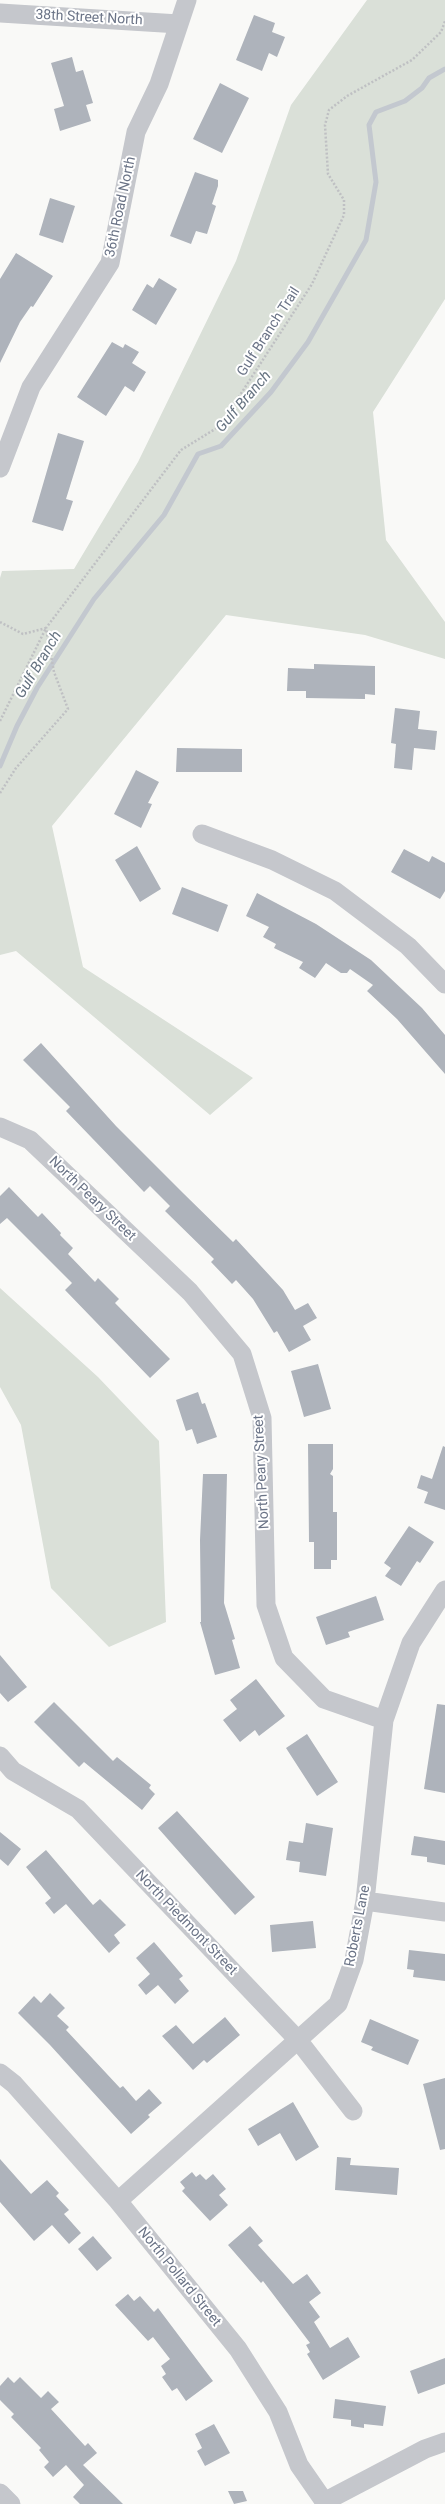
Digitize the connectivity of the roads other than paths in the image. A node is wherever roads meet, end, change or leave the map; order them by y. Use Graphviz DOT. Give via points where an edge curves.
graph roads {
  1 [pos="187,0"];
  2 [pos="0,13"];
  3 [pos="179,24"];
  4 [pos="0,468"];
  5 [pos="202,834"];
  6 [pos="445,984"];
  7 [pos="0,1127"];
  8 [pos="445,1590"];
  9 [pos="384,1720"];
  10 [pos="0,1756"];
  11 [pos="365,1901"];
  12 [pos="445,1912"];
  13 [pos="298,2040"];
  14 [pos="0,2073"];
  15 [pos="352,2111"];
  16 [pos="118,2202"];
  17 [pos="445,2442"];
  18 [pos="0,2493"];
  19 [pos="325,2503"];
  20 [pos="11,2504"];
  1 -- 3 [label="street, 36th Road North"];
  2 -- 3 [label="street, 38th Street North"];
  3 -- 4 [label="street, 36th Road North" via="159,84 136,132 110,263 31,387"];
  5 -- 6 [label="street" via="272,860 334,891 408,946"];
  7 -- 9 [label="street, North Peary Street" via="30,1140 190,1292 242,1354 262,1418 266,1605 284,1658 324,1699"];
  8 -- 9 [label="street, Roberts Lane" via="411,1643"];
  9 -- 11 [label="street, Roberts Lane"];
  10 -- 13 [label="street, North Piedmont Street" via="13,1771 78,1809"];
  11 -- 12 [label="street"];
  11 -- 13 [label="street, Roberts Lane" via="354,1960 338,2004"];
  13 -- 15 [label="street, North Piedmont Street"];
  13 -- 16 [label="street, Roberts Lane"];
  14 -- 16 [label="street, North Pollard Street" via="14,2084"];
  16 -- 19 [label="street, North Pollard Street" via="238,2349 278,2412 299,2465"];
  17 -- 19 [label="street" via="425,2449"];
  18 -- 20 [label="street"];
}
